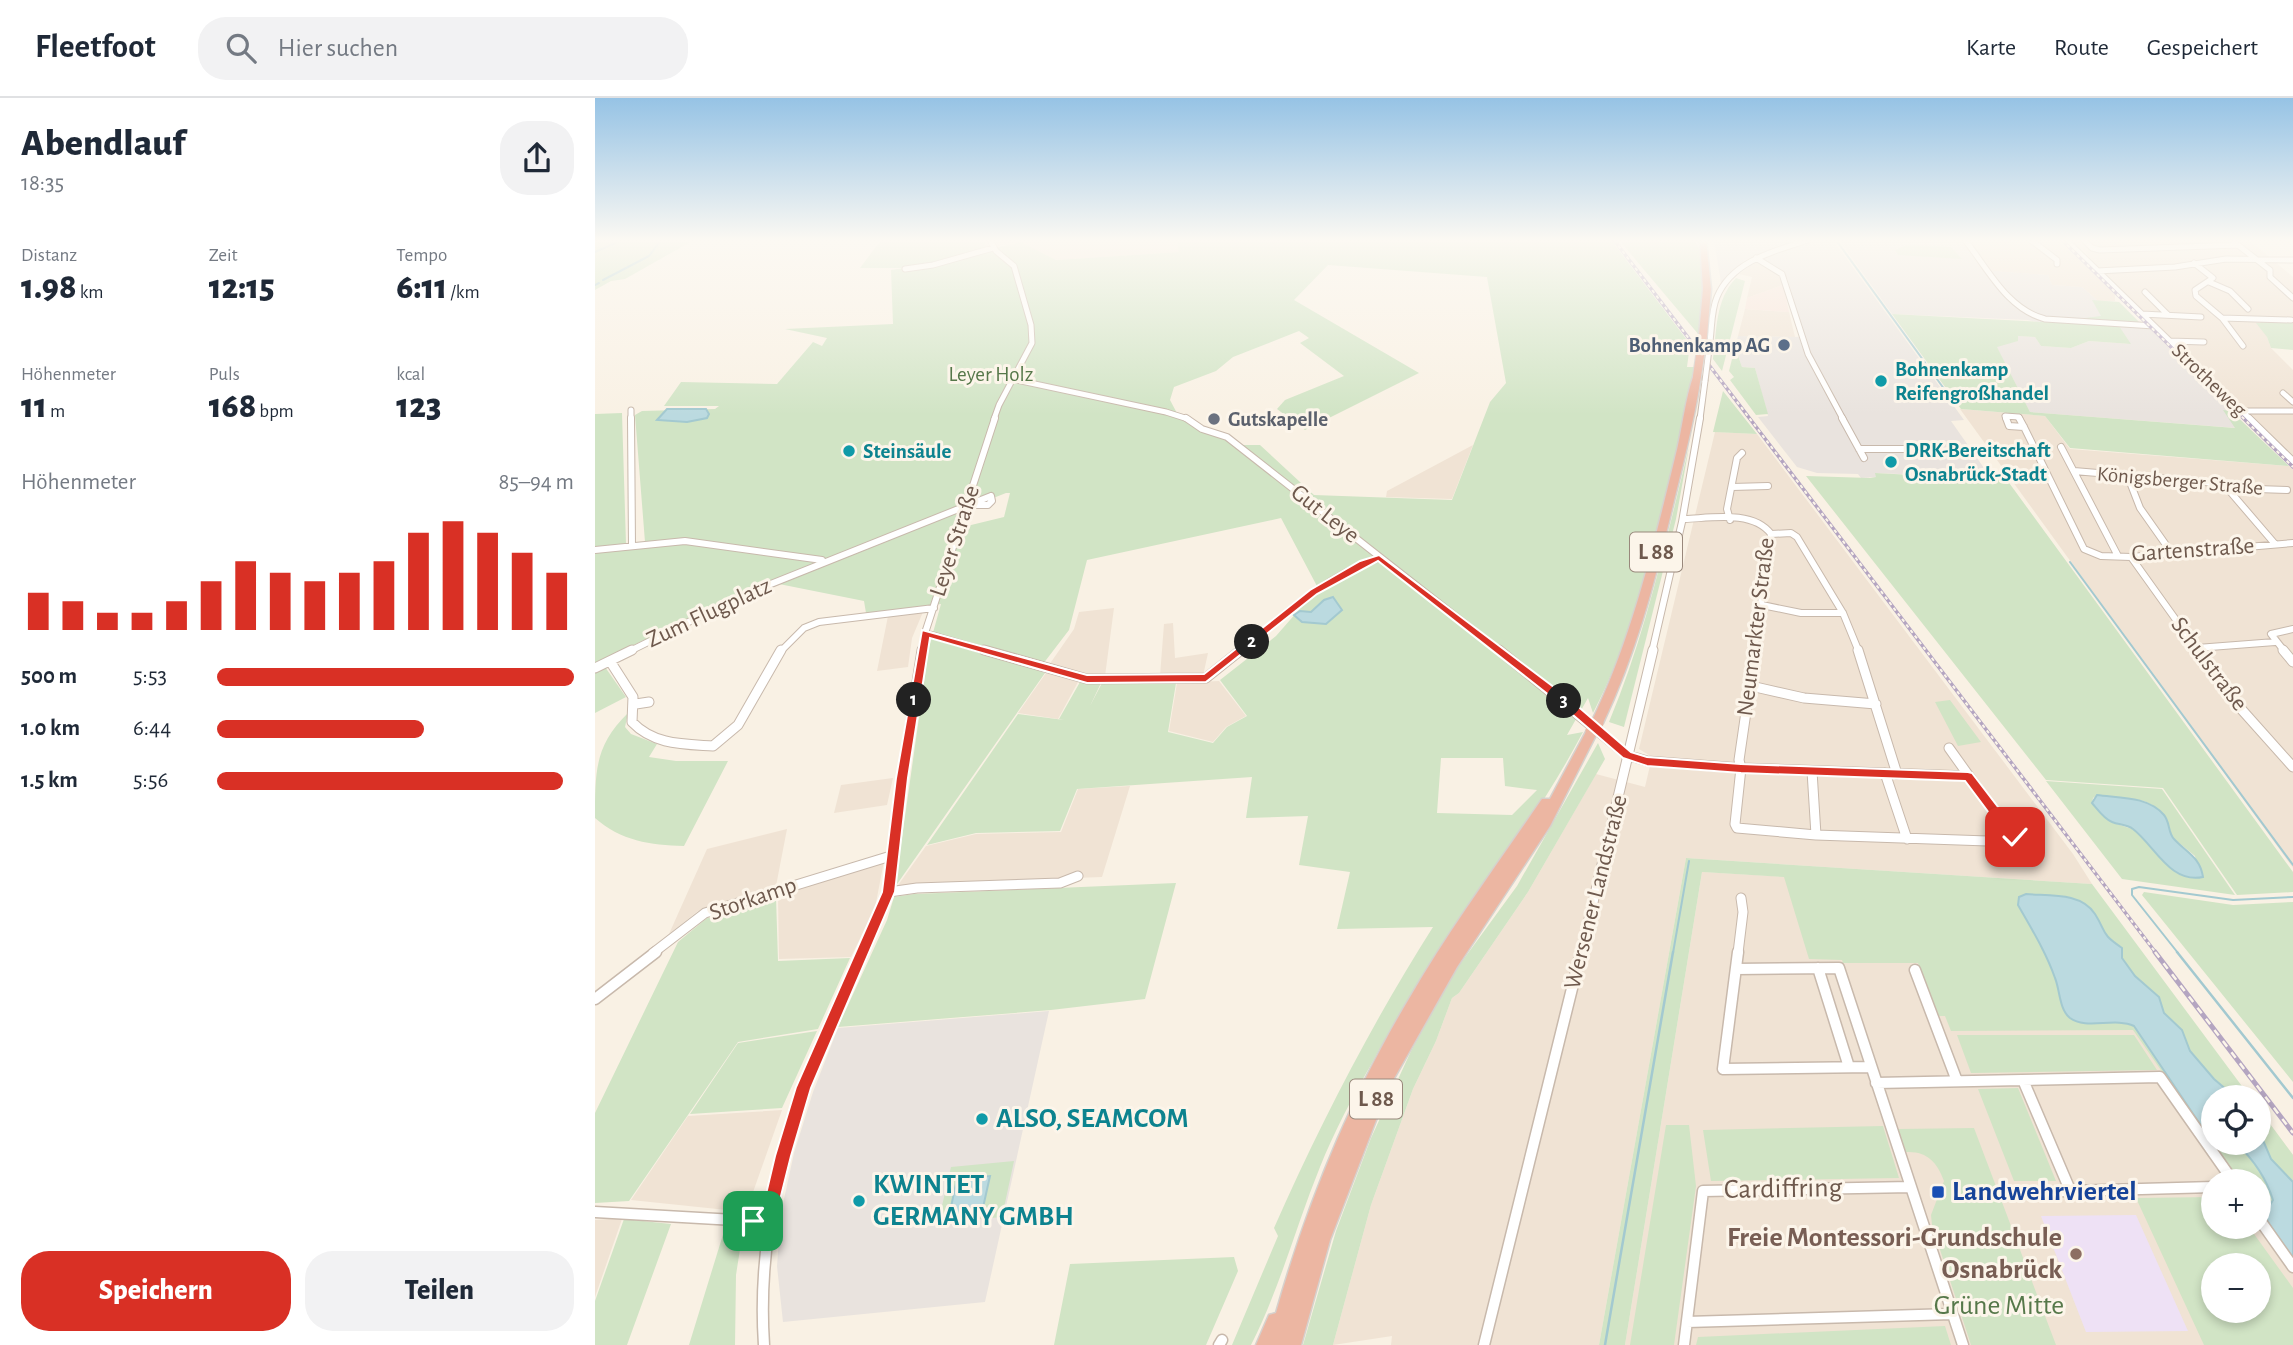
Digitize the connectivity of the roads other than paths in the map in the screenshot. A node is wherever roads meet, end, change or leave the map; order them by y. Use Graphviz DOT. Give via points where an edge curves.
graph roads {
  1 [pos="1023,298"];
  2 [pos="1707,298"];
  3 [pos="1717,298"];
  4 [pos="1790,298"];
  5 [pos="2012,298"];
  6 [pos="2125,298"];
  7 [pos="2150,298"];
  8 [pos="2202,298"];
  9 [pos="2237,298"];
  10 [pos="2248,309"];
  11 [pos="2142,314"];
  12 [pos="2168,315"];
  13 [pos="2201,317"];
  14 [pos="2223,318"];
  15 [pos="2291,320"];
  16 [pos="2154,326"];
  17 [pos="2199,335"];
  18 [pos="1707,338"];
  19 [pos="2169,341"];
  20 [pos="2243,346"];
  21 [pos="1701,378"];
  22 [pos="1016,380"];
  23 [pos="2283,393"];
  24 [pos="2293,402"];
  25 [pos="631,410"];
  26 [pos="2242,411"];
  27 [pos="2293,411"];
  28 [pos="2024,428"];
  29 [pos="2061,447"];
  30 [pos="1859,449"];
  31 [pos="1904,449"];
  32 [pos="1742,453"];
  33 [pos="1864,458"];
  34 [pos="2293,461"];
  35 [pos="2074,471"];
  36 [pos="2127,478"];
  37 [pos="1768,486"];
  38 [pos="1732,487"];
  39 [pos="2227,488"];
  40 [pos="2287,490"];
  41 [pos="968,506"];
  42 [pos="1685,519"];
  43 [pos="1730,520"];
  44 [pos="1771,534"];
  45 [pos="2293,543"];
  46 [pos="2275,544"];
  47 [pos="632,546"];
  48 [pos="595,550"];
  49 [pos="2171,552"];
  50 [pos="2118,556"];
  51 [pos="2131,557"];
  52 [pos="1379,558"];
  53 [pos="825,561"];
  54 [pos="1762,605"];
  55 [pos="934,608"];
  56 [pos="1843,613"];
  57 [pos="2293,629"];
  58 [pos="925,633"];
  59 [pos="2275,642"];
  60 [pos="2197,648"];
  61 [pos="610,661"];
  62 [pos="2293,662"];
  63 [pos="595,668"];
  64 [pos="1751,686"];
  65 [pos="633,701"];
  66 [pos="649,702"];
  67 [pos="1876,704"];
  68 [pos="1949,748"];
  69 [pos="1580,752"];
  70 [pos="1627,755"];
  71 [pos="2293,767"];
  72 [pos="1741,768"];
  73 [pos="1812,771"];
  74 [pos="1885,773"];
  75 [pos="1897,774"];
  76 [pos="1968,776"];
  77 [pos="1817,835"];
  78 [pos="1907,839"];
  79 [pos="894,855"];
  80 [pos="1078,876"];
  81 [pos="889,892"];
  82 [pos="1741,898"];
  83 [pos="1818,968"];
  84 [pos="1736,969"];
  85 [pos="1915,970"];
  86 [pos="595,999"];
  87 [pos="1849,1067"];
  88 [pos="1871,1067"];
  89 [pos="2023,1080"];
  90 [pos="1957,1081"];
  91 [pos="1876,1083"];
  92 [pos="2225,1169"];
  93 [pos="1911,1187"];
  94 [pos="2201,1187"];
  95 [pos="2070,1190"];
  96 [pos="2029,1192"];
  97 [pos="595,1212"];
  98 [pos="768,1218"];
  99 [pos="2271,1236"];
  100 [pos="2293,1268"];
  101 [pos="1294,1283"];
  102 [pos="1952,1314"];
  103 [pos="1687,1322"];
  104 [pos="764,1345"];
  105 [pos="1266,1345"];
  106 [pos="1277,1345"];
  107 [pos="1291,1345"];
  108 [pos="1484,1345"];
  109 [pos="1683,1345"];
  110 [pos="1963,1345"];
  1 -- 41 [label="street, Leyer Straße" via="1032,343 999,405"];
  2 -- 18 [label="highway, L 88"];
  3 -- 18 [label="street"];
  4 -- 30 [label="street" via="1808,354"];
  5 -- 16 [label="street" via="2028,315 2045,319"];
  6 -- 11 [label="street, Strotheweg"];
  7 -- 12 [label="street"];
  8 -- 14 [label="street"];
  9 -- 10 [label="street"];
  11 -- 12 [label="street"];
  11 -- 16 [label="street, Strotheweg"];
  12 -- 13 [label="street"];
  14 -- 15 [label="street"];
  14 -- 20 [label="street"];
  16 -- 19 [label="street, Strotheweg"];
  17 -- 19 [label="street" via="2206,345"];
  18 -- 21 [label="highway, L 88, bridge"];
  19 -- 26 [label="street, Strotheweg"];
  21 -- 42 [label="street, Wersener Landstraße"];
  21 -- 69 [label="highway, L 88" via="1636,625 1616,683"];
  22 -- 52 [label="street, Gut Leye" via="1185,417 1202,429 1225,436"];
  23 -- 24 [label="street"];
  25 -- 47 [label="street"];
  26 -- 27 [label="street"];
  26 -- 34 [label="street, Strotheweg"];
  28 -- 50 [label="street, Gartenstraße" via="2084,549 2094,555"];
  29 -- 35 [label="street"];
  30 -- 31 [label="street"];
  30 -- 33 [label="street"];
  32 -- 38 [label="street"];
  35 -- 36 [label="street, Königsberger Straße"];
  35 -- 50 [label="street"];
  36 -- 39 [label="street, Königsberger Straße" via="2216,483"];
  36 -- 49 [label="street" via="2140,508"];
  37 -- 38 [label="street"];
  38 -- 43 [label="street" via="1727,509"];
  39 -- 40 [label="street, Königsberger Straße"];
  39 -- 46 [label="street"];
  41 -- 53 [label="street, Zum Flugplatz"];
  41 -- 55 [label="street, Leyer Straße"];
  42 -- 43 [label="street, Neumarkter Straße"];
  42 -- 70 [label="street, Wersener Landstraße"];
  43 -- 44 [label="street, Neumarkter Straße" via="1755,521"];
  44 -- 54 [label="street, Neumarkter Straße"];
  44 -- 56 [label="street" via="1797,537"];
  45 -- 46 [label="street, Gartenstraße"];
  46 -- 49 [label="street, Gartenstraße"];
  47 -- 48 [label="street, Zum Flugplatz"];
  47 -- 53 [label="street, Zum Flugplatz" via="685,541"];
  49 -- 51 [label="street, Gartenstraße"];
  50 -- 51 [label="street, Gartenstraße"];
  51 -- 60 [label="street, Schulstraße"];
  52 -- 58 [label="street" via="1313,592 1206,678 1087,679"];
  52 -- 70 [label="street, Gut Leye"];
  53 -- 61 [label="street, Zum Flugplatz" via="723,604"];
  54 -- 56 [label="street" via="1801,613"];
  54 -- 64 [label="street, Neumarkter Straße"];
  55 -- 58 [label="street, Leyer Straße"];
  55 -- 65 [label="street" via="802,628 786,645 736,728 713,746 662,742 644,733 632,722"];
  56 -- 67 [label="street"];
  57 -- 59 [label="street" via="2275,631 2271,634"];
  58 -- 79 [label="street, Leyer Straße"];
  59 -- 60 [label="street"];
  59 -- 62 [label="street"];
  60 -- 71 [label="street, Schulstraße" via="2234,701"];
  61 -- 63 [label="street, Zum Flugplatz"];
  61 -- 65 [label="street"];
  64 -- 67 [label="street" via="1804,698"];
  64 -- 72 [label="street, Neumarkter Straße" via="1738,760"];
  65 -- 66 [label="street"];
  67 -- 75 [label="street"];
  68 -- 76 [label="street"];
  69 -- 101 [label="highway, L 88" via="1443,956 1387,1054 1332,1173"];
  69 -- 107 [label="highway, L 88" via="1545,822 1452,962 1382,1084 1330,1215"];
  70 -- 72 [label="street" via="1647,761"];
  70 -- 108 [label="street, Wersener Landstraße"];
  72 -- 73 [label="street"];
  72 -- 77 [label="street, Neumarkter Straße" via="1737,828"];
  73 -- 74 [label="street"];
  73 -- 77 [label="street"];
  74 -- 75 [label="street"];
  74 -- 78 [label="street"];
  75 -- 76 [label="street"];
  76 -- 78 [label="street" via="2016,842"];
  77 -- 78 [label="street"];
  79 -- 81 [label="street, Leyer Straße"];
  79 -- 86 [label="street, Storkamp" via="705,913"];
  80 -- 81 [label="street" via="1060,883"];
  81 -- 98 [label="street, Leyer Straße" via="804,1087"];
  82 -- 84 [label="street"];
  83 -- 84 [label="street"];
  83 -- 87 [label="street"];
  83 -- 88 [label="street" via="1839,968"];
  84 -- 87 [label="street" via="1723,1069"];
  85 -- 90 [label="street"];
  87 -- 88 [label="street"];
  88 -- 91 [label="street"];
  89 -- 90 [label="street"];
  89 -- 92 [label="street" via="2160,1077"];
  89 -- 95 [label="street"];
  90 -- 91 [label="street"];
  91 -- 93 [label="street"];
  93 -- 102 [label="street"];
  93 -- 103 [label="street, Cardiffring" via="1703,1191"];
  94 -- 95 [label="street"];
  95 -- 96 [label="street"];
  97 -- 98 [label="street" via="753,1221"];
  98 -- 104 [label="street, Leyer Straße" via="761,1299"];
  99 -- 100 [label="street"];
  101 -- 105 [label="highway"];
  101 -- 106 [label="highway, L 88"];
  102 -- 103 [label="street"];
  102 -- 110 [label="street"];
  103 -- 109 [label="street, Cardiffring"];
}
